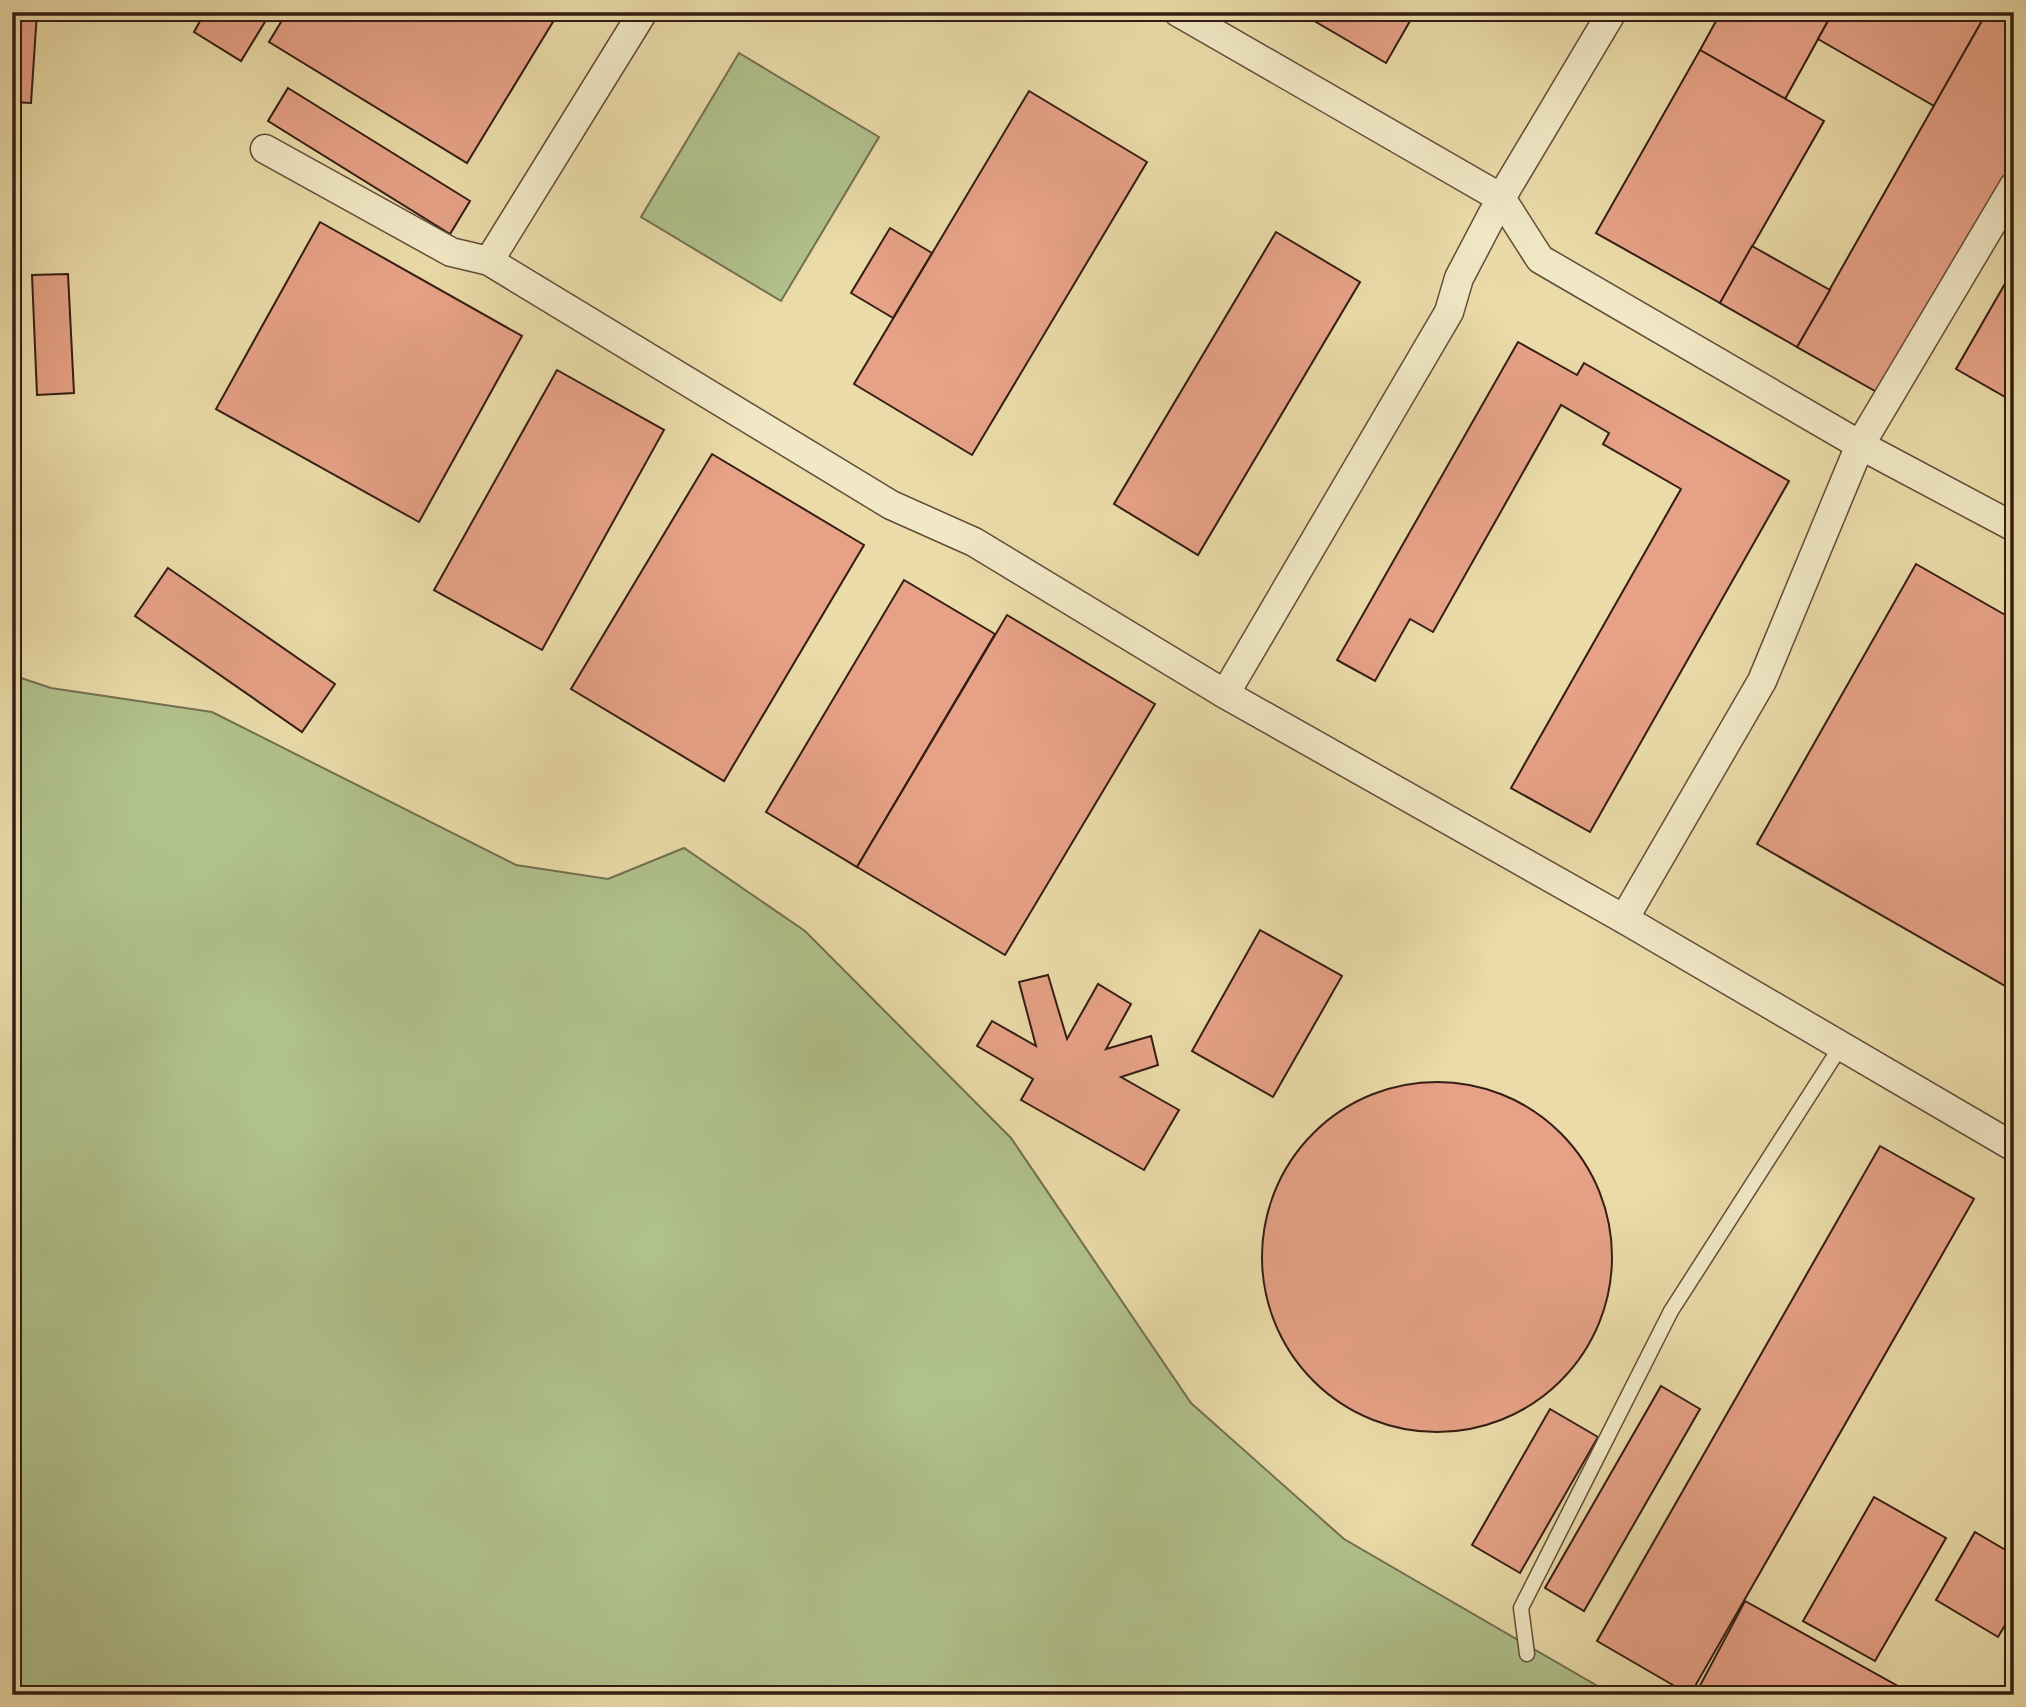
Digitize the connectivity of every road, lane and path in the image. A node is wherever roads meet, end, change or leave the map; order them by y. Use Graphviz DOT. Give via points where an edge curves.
graph roads {
  1 [pos="643,12"];
  2 [pos="1178,12"];
  3 [pos="1612,12"];
  4 [pos="265,149"];
  5 [pos="2014,186"];
  6 [pos="1501,198"];
  7 [pos="489,261"];
  8 [pos="1860,445"];
  9 [pos="2014,527"];
  10 [pos="1226,694"];
  11 [pos="1624,919"];
  12 [pos="1841,1045"];
  13 [pos="2014,1147"];
  14 [pos="1527,1654"];
  1 -- 7 [label="street"];
  2 -- 6 [label="street"];
  3 -- 6 [label="street"];
  4 -- 7 [label="street" via="452,252"];
  5 -- 8 [label="street"];
  6 -- 8 [label="street" via="1539,259"];
  6 -- 10 [label="street" via="1459,278 1449,312"];
  7 -- 10 [label="street" via="891,505 974,542"];
  8 -- 9 [label="street"];
  8 -- 11 [label="street" via="1762,681"];
  10 -- 11 [label="street"];
  11 -- 12 [label="street"];
  12 -- 13 [label="street"];
  12 -- 14 [label="lane" via="1671,1311 1521,1608"];
}
